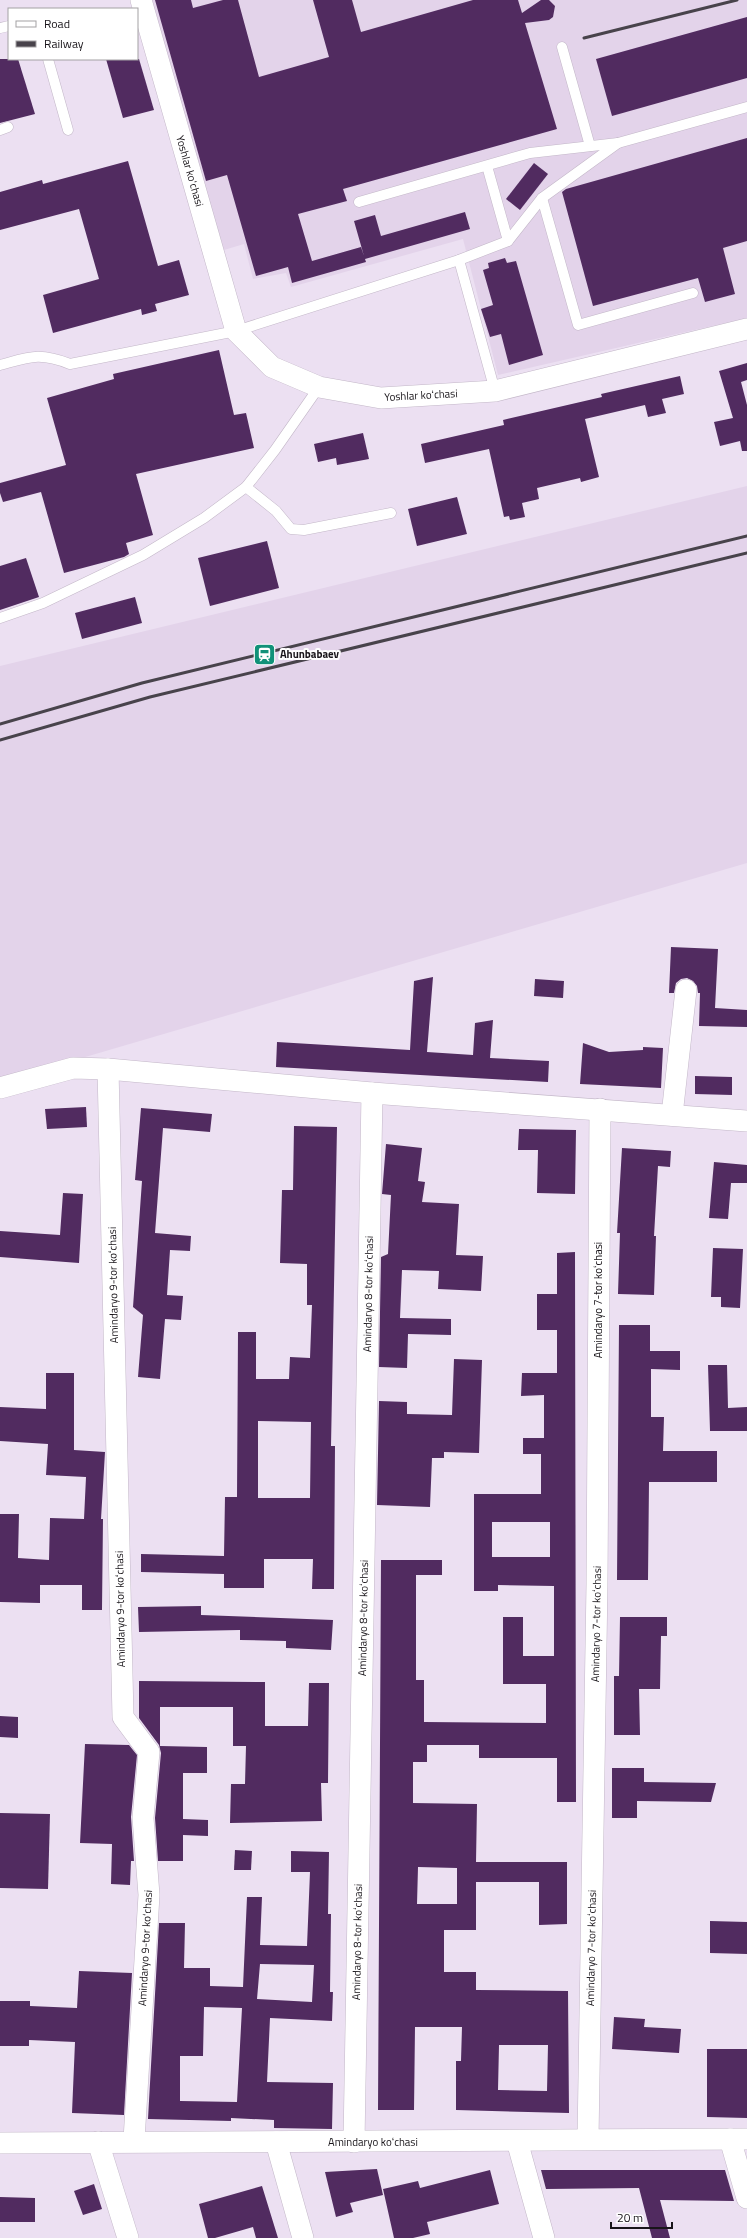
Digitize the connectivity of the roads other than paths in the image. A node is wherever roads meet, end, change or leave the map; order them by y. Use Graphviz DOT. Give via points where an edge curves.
graph roads {
  1 [pos="138,0"];
  2 [pos="562,47"];
  3 [pos="48,60"];
  4 [pos="747,107"];
  5 [pos="68,130"];
  6 [pos="618,143"];
  7 [pos="590,146"];
  8 [pos="487,166"];
  9 [pos="542,198"];
  10 [pos="359,202"];
  11 [pos="508,241"];
  12 [pos="459,260"];
  13 [pos="693,293"];
  14 [pos="747,329"];
  15 [pos="236,330"];
  16 [pos="0,365"];
  17 [pos="319,387"];
  18 [pos="495,391"];
  19 [pos="246,487"];
  20 [pos="391,513"];
  21 [pos="0,618"];
  22 [pos="686,990"];
  23 [pos="108,1069"];
  24 [pos="0,1088"];
  25 [pos="372,1093"];
  26 [pos="600,1110"];
  27 [pos="672,1115"];
  28 [pos="747,1121"];
  29 [pos="588,2139"];
  30 [pos="738,2139"];
  31 [pos="134,2140"];
  32 [pos="517,2141"];
  33 [pos="98,2142"];
  34 [pos="276,2142"];
  35 [pos="354,2142"];
  36 [pos="0,2143"];
  37 [pos="747,2198"];
  38 [pos="128,2238"];
  39 [pos="304,2238"];
  40 [pos="544,2238"];
  1 -- 15 [label="street, Yoshlar koʻchasi"];
  2 -- 7 [label="lane"];
  3 -- 5 [label="lane"];
  4 -- 6 [label="lane"];
  6 -- 7 [label="lane"];
  6 -- 9 [label="lane"];
  7 -- 8 [label="lane" via="530,153"];
  8 -- 10 [label="lane"];
  8 -- 11 [label="lane"];
  9 -- 11 [label="lane"];
  9 -- 13 [label="lane" via="578,325"];
  11 -- 12 [label="lane"];
  12 -- 15 [label="lane"];
  12 -- 18 [label="lane"];
  14 -- 18 [label="street, Yoshlar koʻchasi"];
  15 -- 16 [label="lane" via="70,364 53,357 37,355"];
  15 -- 17 [label="street, Yoshlar koʻchasi" via="272,367"];
  17 -- 18 [label="street, Yoshlar koʻchasi" via="381,398"];
  17 -- 19 [label="lane"];
  19 -- 20 [label="lane" via="276,511 291,529 304,530"];
  19 -- 21 [label="lane" via="204,518 143,555 43,603"];
  22 -- 27 [label="street"];
  23 -- 24 [label="street" via="73,1068"];
  23 -- 25 [label="street"];
  23 -- 31 [label="street, Amindaryo 9-tor koʻchasi" via="123,1717 149,1752 143,1818 149,1895"];
  25 -- 26 [label="street"];
  25 -- 35 [label="street, Amindaryo 8-tor koʻchasi"];
  26 -- 27 [label="street"];
  26 -- 29 [label="street, Amindaryo 7-tor koʻchasi" via="597,1584"];
  27 -- 28 [label="street"];
  29 -- 30 [label="street, Amindaryo koʻchasi"];
  29 -- 32 [label="street, Amindaryo koʻchasi"];
  30 -- 37 [label="street"];
  31 -- 33 [label="street, Amindaryo koʻchasi"];
  31 -- 34 [label="street, Amindaryo koʻchasi"];
  32 -- 35 [label="street, Amindaryo koʻchasi"];
  32 -- 40 [label="street"];
  33 -- 36 [label="street, Amindaryo koʻchasi"];
  33 -- 38 [label="street"];
  34 -- 35 [label="street, Amindaryo koʻchasi"];
  34 -- 39 [label="street"];
}
